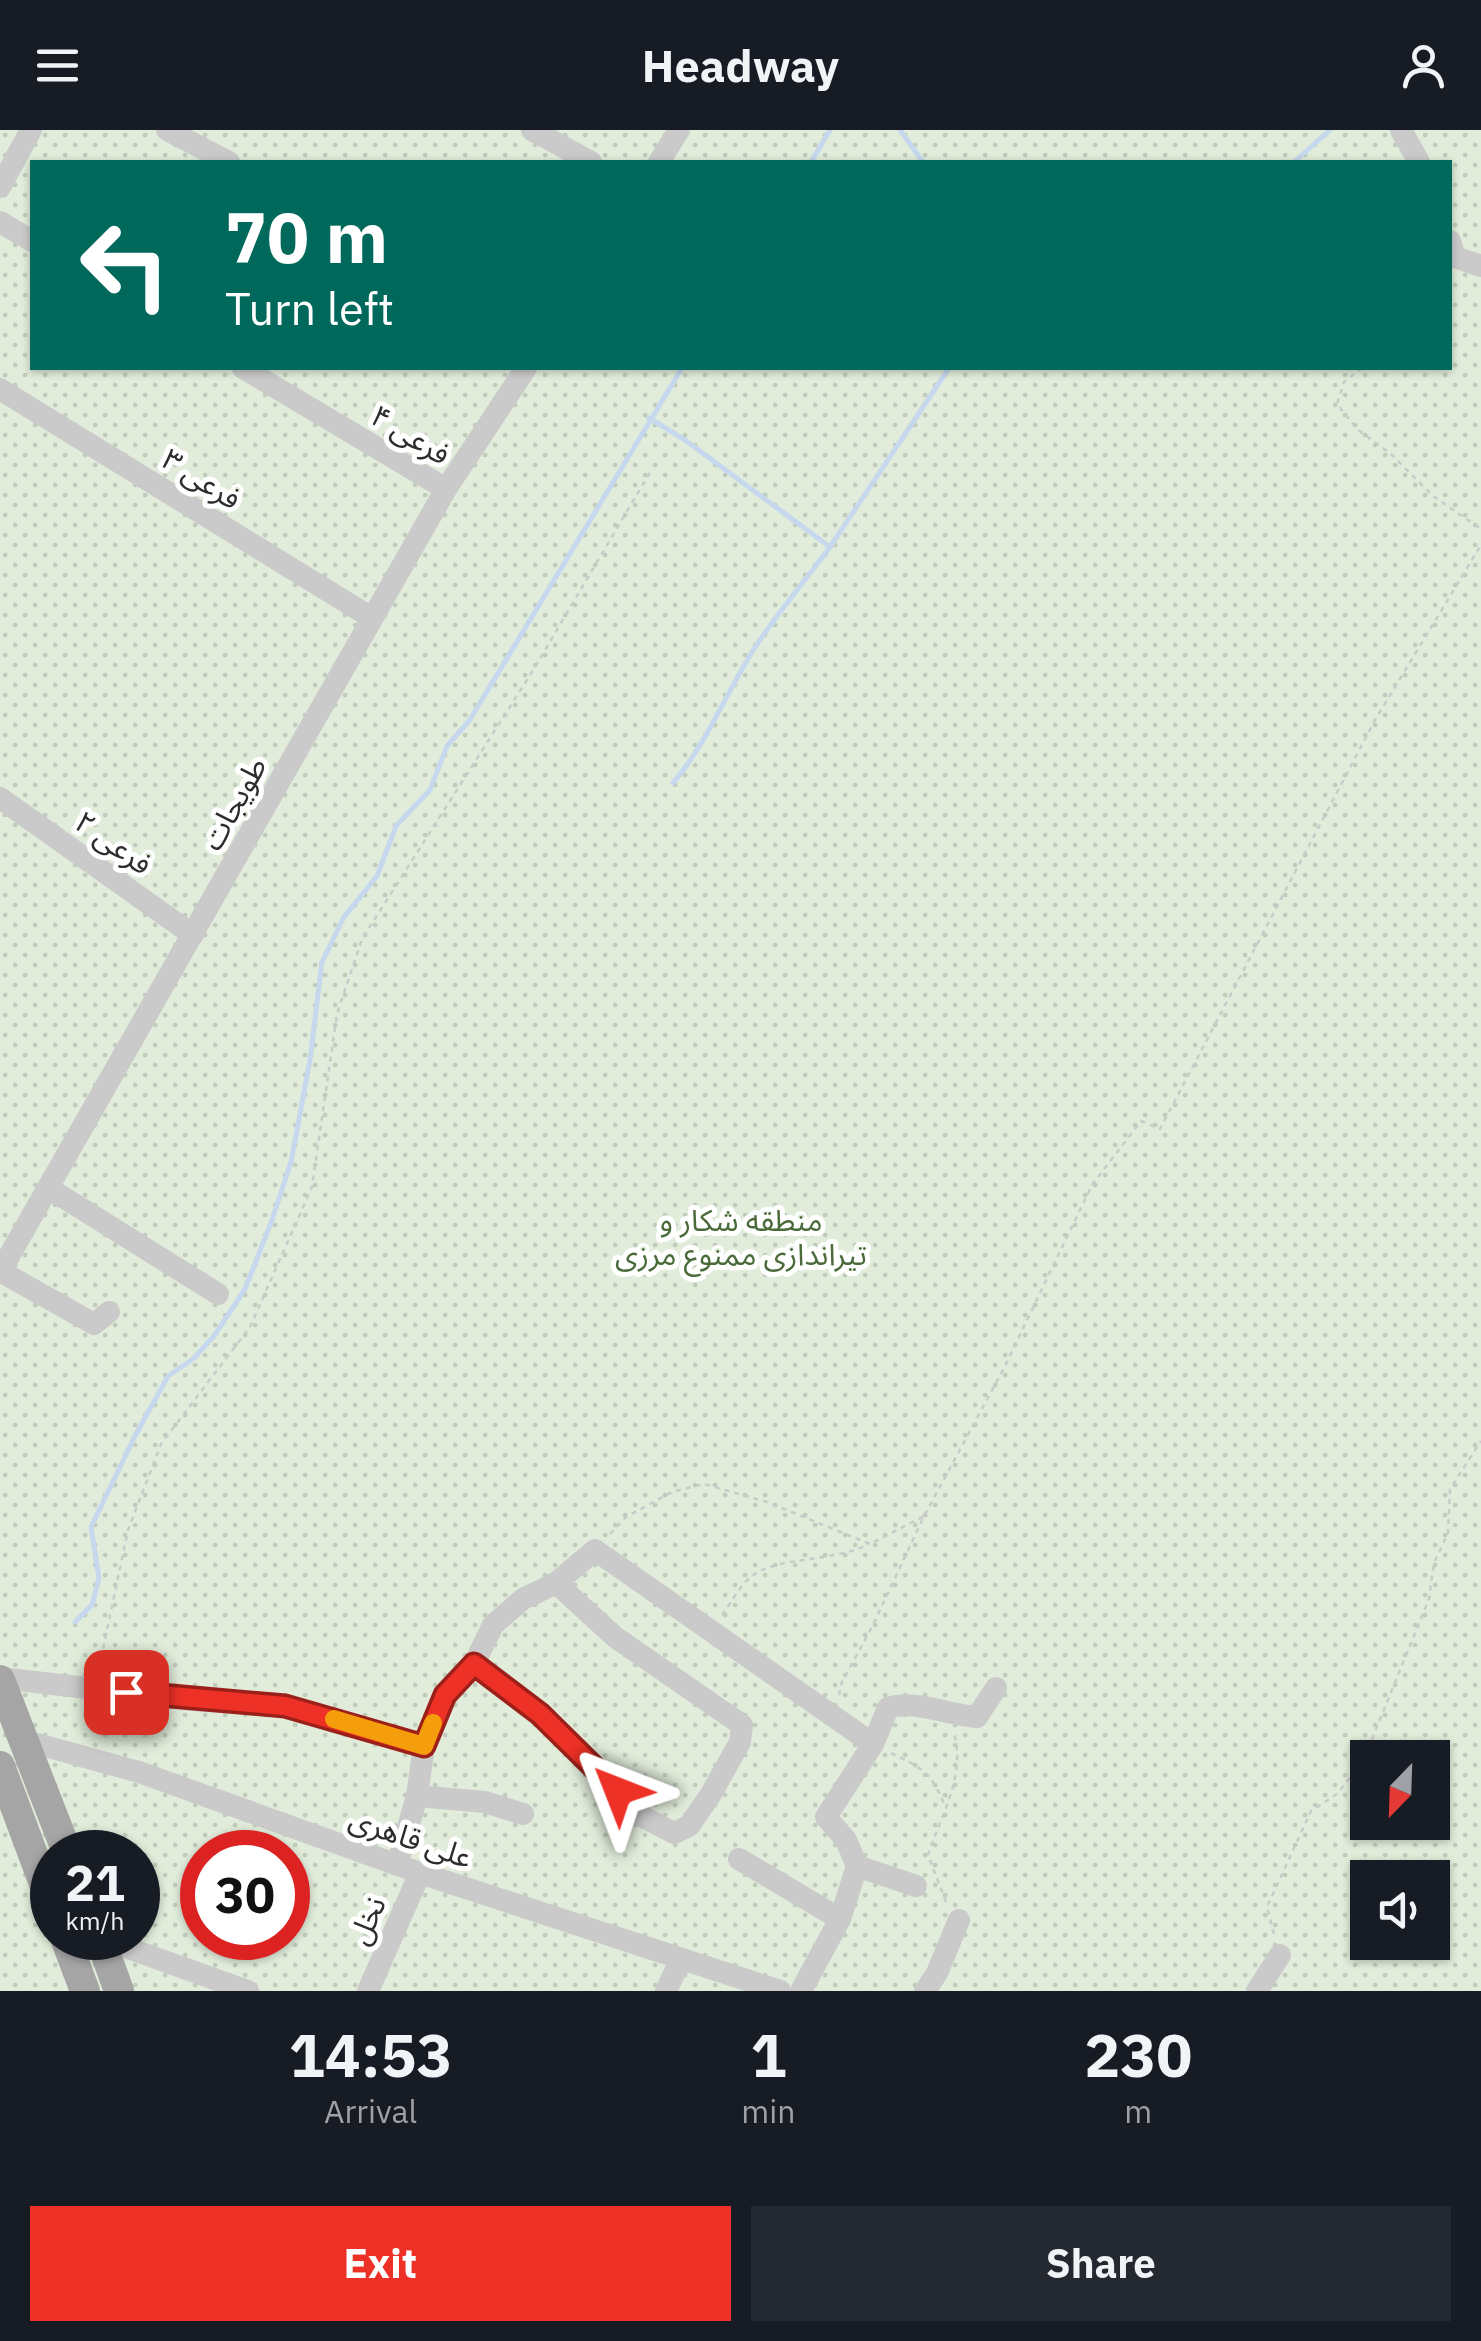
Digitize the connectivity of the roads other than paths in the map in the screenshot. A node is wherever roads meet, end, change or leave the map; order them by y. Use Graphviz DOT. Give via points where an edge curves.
graph roads {
  1 [pos="31,130"];
  2 [pos="166,130"];
  3 [pos="532,130"];
  4 [pos="679,130"];
  5 [pos="1401,130"];
  6 [pos="225,160"];
  7 [pos="587,160"];
  8 [pos="660,160"];
  9 [pos="1418,160"];
  10 [pos="0,187"];
  11 [pos="0,222"];
  12 [pos="30,241"];
  13 [pos="1452,252"];
  14 [pos="1481,266"];
  15 [pos="245,370"];
  16 [pos="525,370"];
  17 [pos="0,388"];
  18 [pos="446,489"];
  19 [pos="372,618"];
  20 [pos="0,798"];
  21 [pos="193,935"];
  22 [pos="50,1189"];
  23 [pos="0,1272"];
  24 [pos="218,1294"];
  25 [pos="109,1312"];
  26 [pos="556,1583"];
  27 [pos="474,1664"];
  28 [pos="0,1679"];
  29 [pos="996,1688"];
  30 [pos="23,1740"];
  31 [pos="873,1744"];
  32 [pos="424,1746"];
  33 [pos="0,1766"];
  34 [pos="417,1796"];
  35 [pos="523,1814"];
  36 [pos="58,1830"];
  37 [pos="30,1846"];
  38 [pos="739,1859"];
  39 [pos="858,1866"];
  40 [pos="409,1869"];
  41 [pos="916,1886"];
  42 [pos="952,1911"];
  43 [pos="840,1919"];
  44 [pos="1280,1954"];
  45 [pos="681,1958"];
  46 [pos="160,1959"];
  47 [pos="73,1960"];
  48 [pos="108,1960"];
  49 [pos="85,1991"];
  50 [pos="119,1991"];
  51 [pos="248,1991"];
  52 [pos="368,1991"];
  53 [pos="666,1991"];
  54 [pos="780,1991"];
  55 [pos="801,1991"];
  56 [pos="925,1991"];
  57 [pos="1257,1991"];
  1 -- 10 [label="street"];
  2 -- 6 [label="street"];
  3 -- 7 [label="street"];
  4 -- 8 [label="street"];
  5 -- 9 [label="street"];
  11 -- 12 [label="street"];
  13 -- 14 [label="street"];
  15 -- 18 [label="street, فرعی ۴"];
  16 -- 18 [label="street, طویجات"];
  17 -- 19 [label="street, فرعی ۳"];
  18 -- 19 [label="street, طویجات"];
  19 -- 21 [label="street, طویجات"];
  20 -- 21 [label="street, فرعی ۲"];
  21 -- 22 [label="street, طویجات"];
  22 -- 23 [label="street, طویجات"];
  22 -- 24 [label="street"];
  23 -- 25 [label="street" via="94,1324"];
  26 -- 27 [label="street, نخل" via="493,1625"];
  26 -- 27 [label="street" via="614,1637 742,1724 740,1742 689,1826 674,1833 645,1818 540,1714"];
  26 -- 31 [label="street, نخل" via="595,1550"];
  27 -- 32 [label="street, نخل" via="445,1695"];
  28 -- 30 [label="main road"];
  28 -- 32 [label="street" via="285,1706"];
  29 -- 31 [label="street" via="977,1717 906,1702 888,1708"];
  30 -- 36 [label="main road"];
  30 -- 40 [label="street, علی قاهری" via="139,1772"];
  31 -- 39 [label="street" via="826,1817"];
  32 -- 34 [label="street, نخل"];
  33 -- 37 [label="main road"];
  34 -- 35 [label="street" via="485,1802"];
  34 -- 40 [label="street, نخل"];
  38 -- 43 [label="street"];
  39 -- 41 [label="street"];
  39 -- 43 [label="street"];
  40 -- 45 [label="street, علی قاهری"];
  40 -- 52 [label="street, نخل"];
  42 -- 56 [label="street" via="937,1973"];
  43 -- 55 [label="street"];
  44 -- 57 [label="street"];
  45 -- 53 [label="street"];
  45 -- 54 [label="street, علی قاهری"];
  46 -- 51 [label="street"];
  47 -- 49 [label="main road"];
  48 -- 50 [label="main road"];
}
